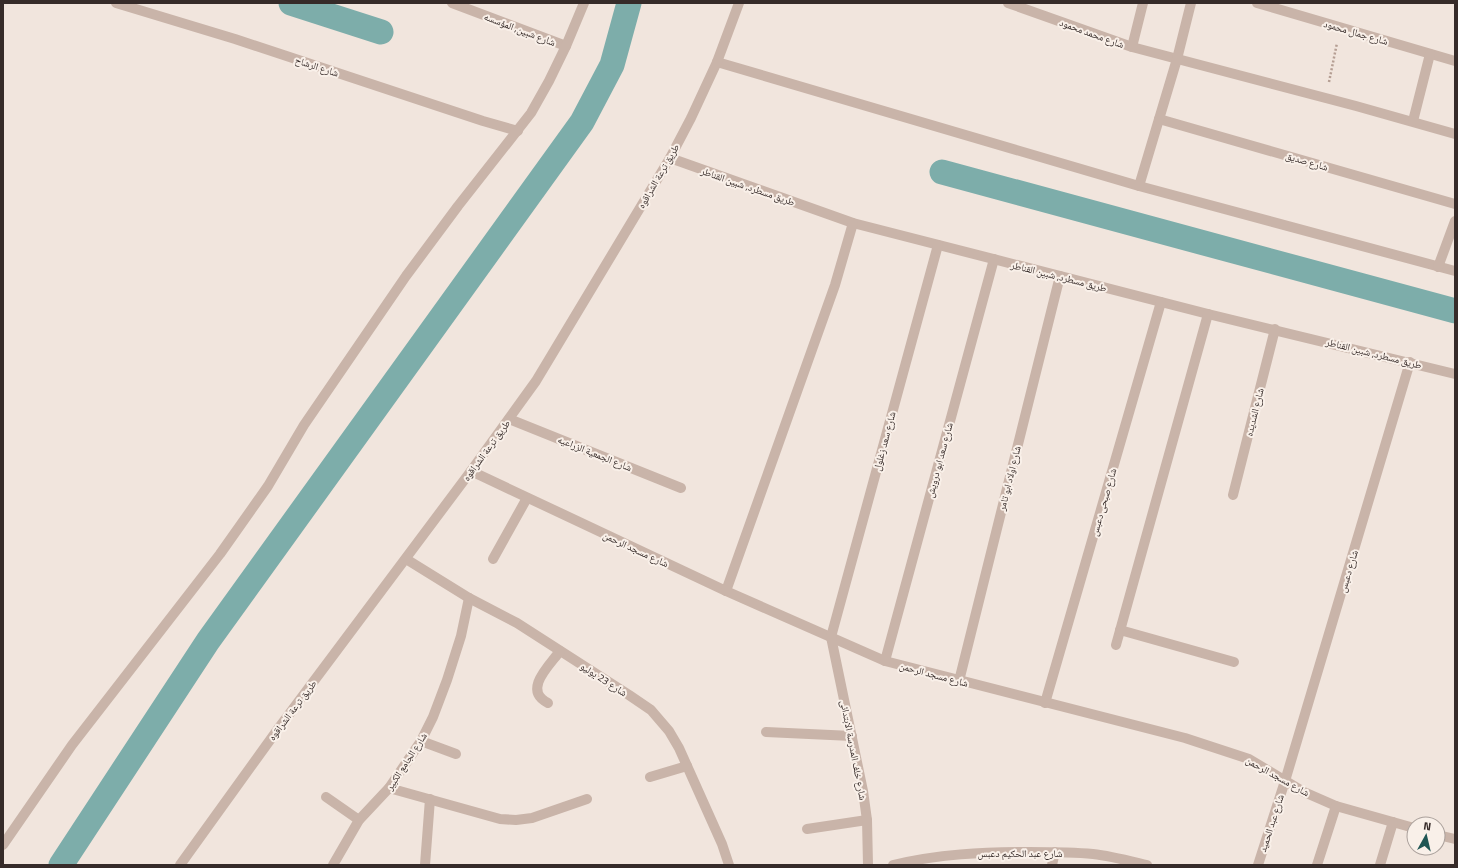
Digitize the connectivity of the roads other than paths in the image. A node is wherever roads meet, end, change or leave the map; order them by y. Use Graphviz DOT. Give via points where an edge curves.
graph roads {
  1 [pos="116,3"];
  2 [pos="452,3"];
  3 [pos="584,3"];
  4 [pos="739,3"];
  5 [pos="1008,3"];
  6 [pos="1144,3"];
  7 [pos="1192,3"];
  8 [pos="1257,3"];
  9 [pos="566,46"];
  10 [pos="1132,47"];
  11 [pos="1430,54"];
  12 [pos="1177,59"];
  13 [pos="1455,61"];
  14 [pos="717,62"];
  15 [pos="1159,119"];
  16 [pos="1413,121"];
  17 [pos="518,131"];
  18 [pos="1455,134"];
  19 [pos="670,158"];
  20 [pos="1139,186"];
  21 [pos="1455,204"];
  22 [pos="1455,222"];
  23 [pos="853,223"];
  24 [pos="938,244"];
  25 [pos="994,259"];
  26 [pos="1438,267"];
  27 [pos="1455,271"];
  28 [pos="1060,276"];
  29 [pos="1161,302"];
  30 [pos="1208,314"];
  31 [pos="1275,329"];
  32 [pos="1410,362"];
  33 [pos="1455,374"];
  34 [pos="509,419"];
  35 [pos="471,471"];
  36 [pos="681,488"];
  37 [pos="1233,495"];
  38 [pos="527,498"];
  39 [pos="406,559"];
  40 [pos="492,559"];
  41 [pos="726,591"];
  42 [pos="469,598"];
  43 [pos="1120,630"];
  44 [pos="831,637"];
  45 [pos="1116,645"];
  46 [pos="560,651"];
  47 [pos="885,661"];
  48 [pos="1234,662"];
  49 [pos="959,681"];
  50 [pos="548,703"];
  51 [pos="1045,703"];
  52 [pos="766,732"];
  53 [pos="852,736"];
  54 [pos="422,740"];
  55 [pos="456,754"];
  56 [pos="687,766"];
  57 [pos="650,776"];
  58 [pos="1285,781"];
  59 [pos="389,788"];
  60 [pos="326,797"];
  61 [pos="430,799"];
  62 [pos="587,799"];
  63 [pos="1336,806"];
  64 [pos="359,820"];
  65 [pos="867,820"];
  66 [pos="1393,822"];
  67 [pos="1406,826"];
  68 [pos="807,829"];
  69 [pos="3,845"];
  70 [pos="1055,852"];
  71 [pos="180,865"];
  72 [pos="333,865"];
  73 [pos="425,865"];
  74 [pos="729,865"];
  75 [pos="868,865"];
  76 [pos="893,865"];
  77 [pos="1052,865"];
  78 [pos="1147,865"];
  79 [pos="1258,865"];
  80 [pos="1317,865"];
  81 [pos="1380,865"];
  1 -- 17 [label="street, شارع الرشاح"];
  2 -- 9 [label="street, شارع شبين, المؤسسه"];
  3 -- 9 [label="street"];
  4 -- 14 [label="street, طريق ترعة الشراقوه"];
  5 -- 10 [label="street, شارع محمد محمود"];
  6 -- 10 [label="street"];
  7 -- 12 [label="street"];
  8 -- 11 [label="street, شارع جمال محمود"];
  9 -- 17 [label="street" via="538,100"];
  10 -- 12 [label="street, شارع محمد محمود"];
  11 -- 13 [label="street, شارع جمال محمود"];
  11 -- 16 [label="street"];
  12 -- 15 [label="street"];
  12 -- 16 [label="street, شارع محمد محمود"];
  14 -- 19 [label="street, طريق ترعة الشراقوه"];
  14 -- 20 [label="street"];
  15 -- 20 [label="street"];
  15 -- 21 [label="street, شارع صديق"];
  16 -- 18 [label="street, شارع محمد محمود"];
  17 -- 69 [label="street" via="406,276 304,425 268,486 220,554 72,745"];
  19 -- 23 [label="street, طريق مسطرد, شبين القناطر"];
  19 -- 34 [label="street, طريق ترعة الشراقوه" via="536,381"];
  20 -- 26 [label="street"];
  22 -- 26 [label="street"];
  23 -- 24 [label="street, طريق مسطرد, شبين القناطر"];
  23 -- 41 [label="street" via="835,285"];
  24 -- 25 [label="street, طريق مسطرد, شبين القناطر"];
  24 -- 44 [label="street, شارع سعد زغلول"];
  25 -- 28 [label="street, طريق مسطرد, شبين القناطر"];
  25 -- 47 [label="street, شارع سعد ابو درويش"];
  26 -- 27 [label="street"];
  28 -- 29 [label="street, طريق مسطرد, شبين القناطر"];
  28 -- 49 [label="street, شارع اولاد ابو تامر"];
  29 -- 30 [label="street, طريق مسطرد, شبين القناطر"];
  29 -- 51 [label="street, شارع صبحى دعبس"];
  30 -- 31 [label="street, طريق مسطرد, شبين القناطر"];
  30 -- 43 [label="street"];
  31 -- 32 [label="street, طريق مسطرد, شبين القناطر"];
  31 -- 37 [label="street, شارع الشديده"];
  32 -- 33 [label="street, طريق مسطرد, شبين القناطر"];
  32 -- 58 [label="street, شارع دعبس"];
  34 -- 35 [label="street, طريق ترعة الشراقوه"];
  34 -- 36 [label="street, شارع الجمعية الزراعيه"];
  35 -- 38 [label="street, شارع مسجد الرحمن"];
  35 -- 39 [label="street, طريق ترعة الشراقوه"];
  38 -- 40 [label="street"];
  38 -- 41 [label="street, شارع مسجد الرحمن"];
  39 -- 42 [label="street, شارع 23 يوليو"];
  39 -- 71 [label="street, طريق ترعة الشراقوه"];
  41 -- 44 [label="street, شارع مسجد الرحمن"];
  42 -- 46 [label="street, شارع 23 يوليو" via="517,623"];
  42 -- 54 [label="street, شارع الجامع الكبير" via="461,636 447,680"];
  43 -- 45 [label="street"];
  43 -- 48 [label="street"];
  44 -- 47 [label="street, شارع مسجد الرحمن"];
  44 -- 53 [label="street, شارع خلف المدرسة الابتدائى"];
  46 -- 50 [label="street" via="537,683 537,693"];
  46 -- 56 [label="street, شارع 23 يوليو" via="651,710 669,731"];
  47 -- 49 [label="street, شارع مسجد الرحمن"];
  49 -- 51 [label="street, شارع مسجد الرحمن"];
  51 -- 58 [label="street, شارع مسجد الرحمن" via="1185,738 1249,759"];
  52 -- 53 [label="street"];
  53 -- 65 [label="street, شارع خلف المدرسة الابتدائى"];
  54 -- 55 [label="street"];
  54 -- 59 [label="street, شارع الجامع الكبير"];
  56 -- 57 [label="street"];
  56 -- 74 [label="street, شارع 23 يوليو"];
  58 -- 63 [label="street, شارع مسجد الرحمن"];
  58 -- 79 [label="street, شارع عبد الحميد"];
  59 -- 61 [label="street"];
  59 -- 64 [label="street, شارع الجامع الكبير"];
  60 -- 64 [label="street"];
  61 -- 62 [label="street" via="500,819 516,820 532,818"];
  61 -- 73 [label="street"];
  63 -- 66 [label="street, شارع مسجد الرحمن"];
  63 -- 80 [label="street"];
  64 -- 72 [label="street, شارع الجامع الكبير"];
  65 -- 68 [label="street"];
  65 -- 75 [label="street, شارع خلف المدرسة الابتدائى"];
  66 -- 67 [label="street, شارع مسجد الرحمن"];
  66 -- 81 [label="street"];
  70 -- 76 [label="street, شارع عبد الحكيم دعبس" via="955,854"];
  70 -- 77 [label="street"];
  70 -- 78 [label="street, شارع عبد الحكيم دعبس" via="1094,854"];
}
